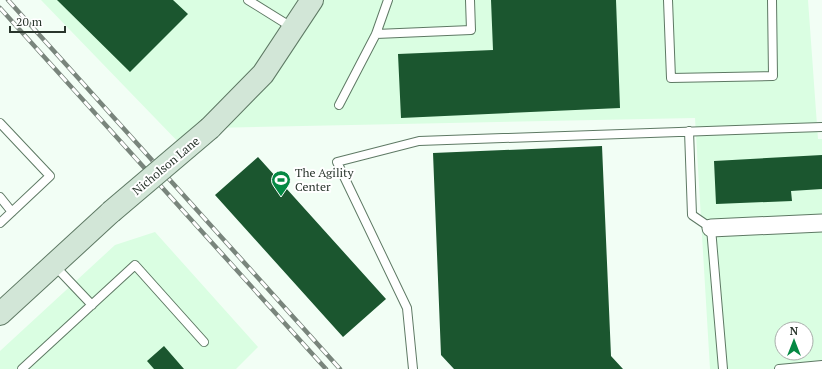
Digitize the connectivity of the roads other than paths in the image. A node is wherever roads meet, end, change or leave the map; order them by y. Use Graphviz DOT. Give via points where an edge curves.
graph roads {
  1 [pos="248,0"];
  2 [pos="312,0"];
  3 [pos="388,0"];
  4 [pos="470,0"];
  5 [pos="668,0"];
  6 [pos="772,0"];
  7 [pos="294,28"];
  8 [pos="376,34"];
  9 [pos="339,105"];
  10 [pos="0,123"];
  11 [pos="822,127"];
  12 [pos="689,131"];
  13 [pos="0,197"];
  14 [pos="12,212"];
  15 [pos="0,223"];
  16 [pos="822,223"];
  17 [pos="711,228"];
  18 [pos="54,265"];
  19 [pos="92,305"];
  20 [pos="3,307"];
  21 [pos="204,342"];
  22 [pos="822,365"];
  23 [pos="22,369"];
  24 [pos="413,369"];
  25 [pos="723,369"];
  26 [pos="779,369"];
  1 -- 7 [label="lane"];
  2 -- 7 [label="main road, Nicholson Lane"];
  3 -- 8 [label="lane"];
  4 -- 8 [label="lane" via="471,30"];
  5 -- 6 [label="lane" via="671,78 773,76"];
  7 -- 18 [label="main road, Nicholson Lane, bridge" via="264,74 210,128 111,212"];
  8 -- 9 [label="lane"];
  10 -- 14 [label="lane" via="50,176"];
  11 -- 12 [label="lane"];
  12 -- 17 [label="lane" via="692,214"];
  12 -- 24 [label="lane" via="419,141 338,162 407,308"];
  13 -- 14 [label="lane"];
  14 -- 15 [label="lane"];
  16 -- 17 [label="street"];
  17 -- 25 [label="lane"];
  18 -- 19 [label="lane"];
  18 -- 20 [label="main road, Nicholson Lane"];
  19 -- 21 [label="lane" via="135,266"];
  19 -- 23 [label="lane"];
  22 -- 26 [label="lane"];
}
